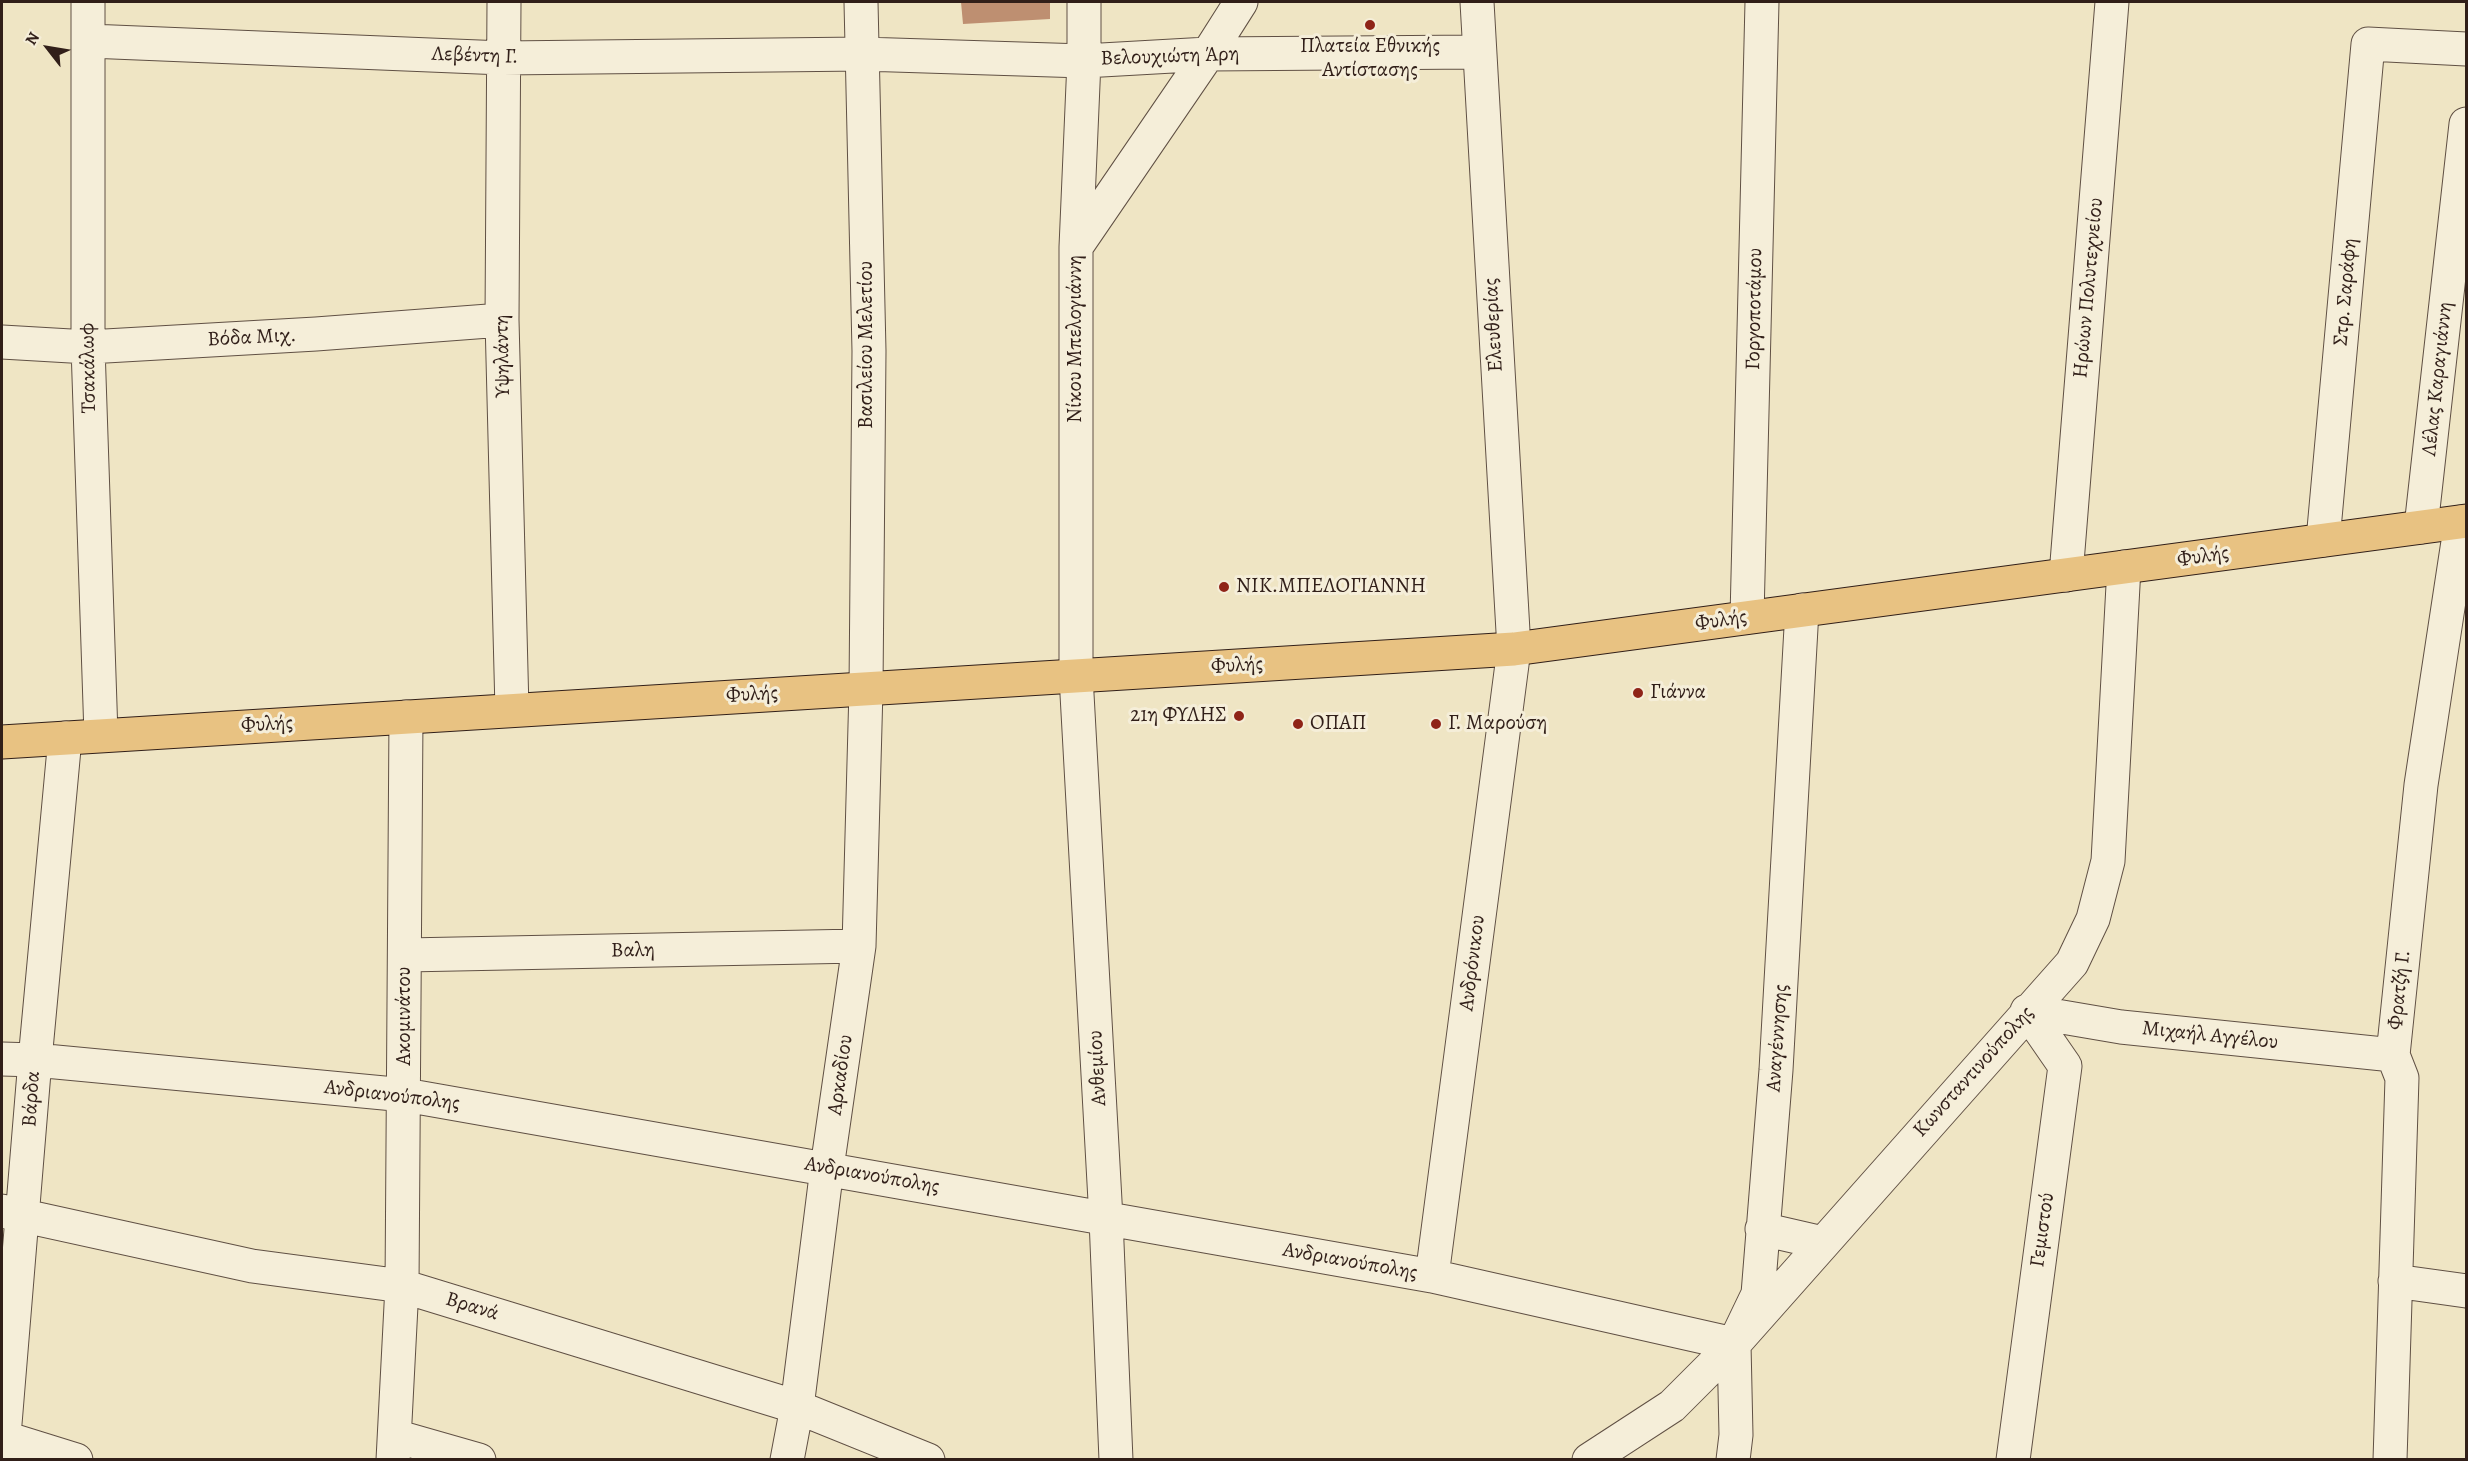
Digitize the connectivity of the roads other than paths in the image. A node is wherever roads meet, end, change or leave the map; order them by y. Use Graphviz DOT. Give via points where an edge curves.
graph roads {
  1 [pos="88,2"];
  2 [pos="504,2"];
  3 [pos="861,2"];
  4 [pos="1084,2"];
  5 [pos="1241,2"];
  6 [pos="1477,2"];
  7 [pos="1762,2"];
  8 [pos="2112,2"];
  9 [pos="89,41"];
  10 [pos="2466,49"];
  11 [pos="1478,52"];
  12 [pos="862,54"];
  13 [pos="1208,54"];
  14 [pos="503,58"];
  15 [pos="1084,61"];
  16 [pos="2466,124"];
  17 [pos="1076,247"];
  18 [pos="502,320"];
  19 [pos="2,342"];
  20 [pos="88,347"];
  21 [pos="2464,521"];
  22 [pos="2421,527"];
  23 [pos="2323,540"];
  24 [pos="2124,567"];
  25 [pos="2066,575"];
  26 [pos="1802,610"];
  27 [pos="1747,617"];
  28 [pos="1514,649"];
  29 [pos="1076,676"];
  30 [pos="866,689"];
  31 [pos="512,710"];
  32 [pos="406,717"];
  33 [pos="101,735"];
  34 [pos="65,738"];
  35 [pos="2,742"];
  36 [pos="859,946"];
  37 [pos="406,955"];
  38 [pos="2027,1011"];
  39 [pos="2393,1054"];
  40 [pos="2,1059"];
  41 [pos="35,1060"];
  42 [pos="405,1095"];
  43 [pos="827,1168"];
  44 [pos="12,1213"];
  45 [pos="1106,1219"];
  46 [pos="1762,1229"];
  47 [pos="1823,1243"];
  48 [pos="1432,1276"];
  49 [pos="2395,1281"];
  50 [pos="402,1286"];
  51 [pos="2466,1291"];
  52 [pos="1734,1344"];
  53 [pos="797,1407"];
  54 [pos="3,1445"];
  55 [pos="394,1448"];
  56 [pos="76,1460"];
  57 [pos="479,1460"];
  58 [pos="787,1460"];
  59 [pos="928,1460"];
  60 [pos="1116,1460"];
  61 [pos="1589,1460"];
  62 [pos="1733,1460"];
  63 [pos="2013,1460"];
  64 [pos="2390,1460"];
  1 -- 9 [label="street, Τσακάλωφ"];
  2 -- 14 [label="street, Υψηλάντη"];
  3 -- 12 [label="street, Βασιλείου Μελετίου"];
  4 -- 15 [label="street, Νίκου Μπελογιάννη"];
  5 -- 13 [label="street"];
  6 -- 11 [label="street, Ελευθερίας"];
  7 -- 27 [label="street, Γοργοποτάμου"];
  8 -- 25 [label="street, Ηρώων Πολυτεχνείου"];
  9 -- 14 [label="street, Λεβέντη Γ."];
  9 -- 20 [label="street, Τσακάλωφ"];
  10 -- 23 [label="street, Στρ. Σαράφη" via="2368,44"];
  11 -- 13 [label="street, Βελουχιώτη Άρη"];
  11 -- 28 [label="street, Ελευθερίας"];
  12 -- 14 [label="street, Λεβέντη Γ."];
  12 -- 15 [label="street, Βελουχιώτη Άρη"];
  12 -- 30 [label="street, Βασιλείου Μελετίου" via="869,351"];
  13 -- 15 [label="street, Βελουχιώτη Άρη"];
  13 -- 17 [label="street"];
  14 -- 18 [label="street, Υψηλάντη"];
  15 -- 17 [label="street, Νίκου Μπελογιάννη"];
  16 -- 22 [label="street, Λέλας Καραγιάννη"];
  17 -- 29 [label="street, Νίκου Μπελογιάννη"];
  18 -- 20 [label="street, Βόδα Μιχ."];
  18 -- 31 [label="street, Υψηλάντη"];
  19 -- 20 [label="street, Βόδα Μιχ."];
  20 -- 33 [label="street, Τσακάλωφ"];
  21 -- 22 [label="main road, Φυλής"];
  21 -- 39 [label="street, Φρατζή Γ." via="2421,785"];
  22 -- 23 [label="main road, Φυλής"];
  23 -- 24 [label="main road, Φυλής"];
  24 -- 25 [label="main road, Φυλής"];
  24 -- 38 [label="street, Κωνσταντινούπολης" via="2108,861 2093,919 2072,963"];
  25 -- 26 [label="main road, Φυλής"];
  26 -- 27 [label="main road, Φυλής"];
  26 -- 46 [label="street, Αναγέννησης" via="1777,1059"];
  27 -- 28 [label="main road, Φυλής"];
  28 -- 29 [label="main road, Φυλής"];
  28 -- 48 [label="street, Ανδρόνικου"];
  29 -- 30 [label="main road, Φυλής"];
  29 -- 45 [label="street, Ανθεμίου"];
  30 -- 31 [label="main road, Φυλής"];
  30 -- 36 [label="street, Αρκαδίου"];
  31 -- 32 [label="main road, Φυλής"];
  32 -- 33 [label="main road, Φυλής"];
  32 -- 37 [label="street, Ακομινάτου"];
  33 -- 34 [label="main road, Φυλής"];
  34 -- 35 [label="main road, Φυλής"];
  34 -- 41 [label="street, Βάρδα"];
  36 -- 37 [label="street, Βαλη"];
  36 -- 43 [label="street, Αρκαδίου"];
  37 -- 42 [label="street, Ακομινάτου"];
  38 -- 39 [label="street, Μιχαήλ Αγγέλου" via="2121,1028"];
  38 -- 47 [label="street, Κωνσταντινούπολης"];
  38 -- 63 [label="street, Γεμιστού" via="2065,1066"];
  39 -- 49 [label="street, Φρατζή Γ." via="2402,1078"];
  40 -- 41 [label="street, Ανδριανούπολης"];
  41 -- 42 [label="street, Ανδριανούπολης"];
  41 -- 44 [label="street, Βάρδα"];
  42 -- 43 [label="street, Ανδριανούπολης"];
  42 -- 50 [label="street, Ακομινάτου"];
  43 -- 45 [label="street, Ανδριανούπολης"];
  43 -- 53 [label="street, Αρκαδίου"];
  44 -- 50 [label="street, Βρανά" via="252,1266"];
  44 -- 54 [label="street, Βάρδα"];
  45 -- 48 [label="street, Ανδριανούπολης"];
  45 -- 60 [label="street, Ανθεμίου"];
  46 -- 47 [label="street"];
  46 -- 52 [label="street, Αναγέννησης" via="1758,1294"];
  47 -- 52 [label="street, Κωνσταντινούπολης"];
  48 -- 52 [label="street, Ανδριανούπολης"];
  49 -- 51 [label="street"];
  49 -- 64 [label="street, Φρατζή Γ."];
  50 -- 53 [label="street, Βρανά"];
  50 -- 55 [label="street, Ακομινάτου"];
  52 -- 61 [label="street, Κωνσταντινούπολης" via="1671,1406"];
  52 -- 62 [label="street, Αναγέννησης"];
  53 -- 58 [label="street, Αρκαδίου"];
  53 -- 59 [label="street, Βρανά"];
  54 -- 56 [label="street"];
  55 -- 57 [label="street"];
}
